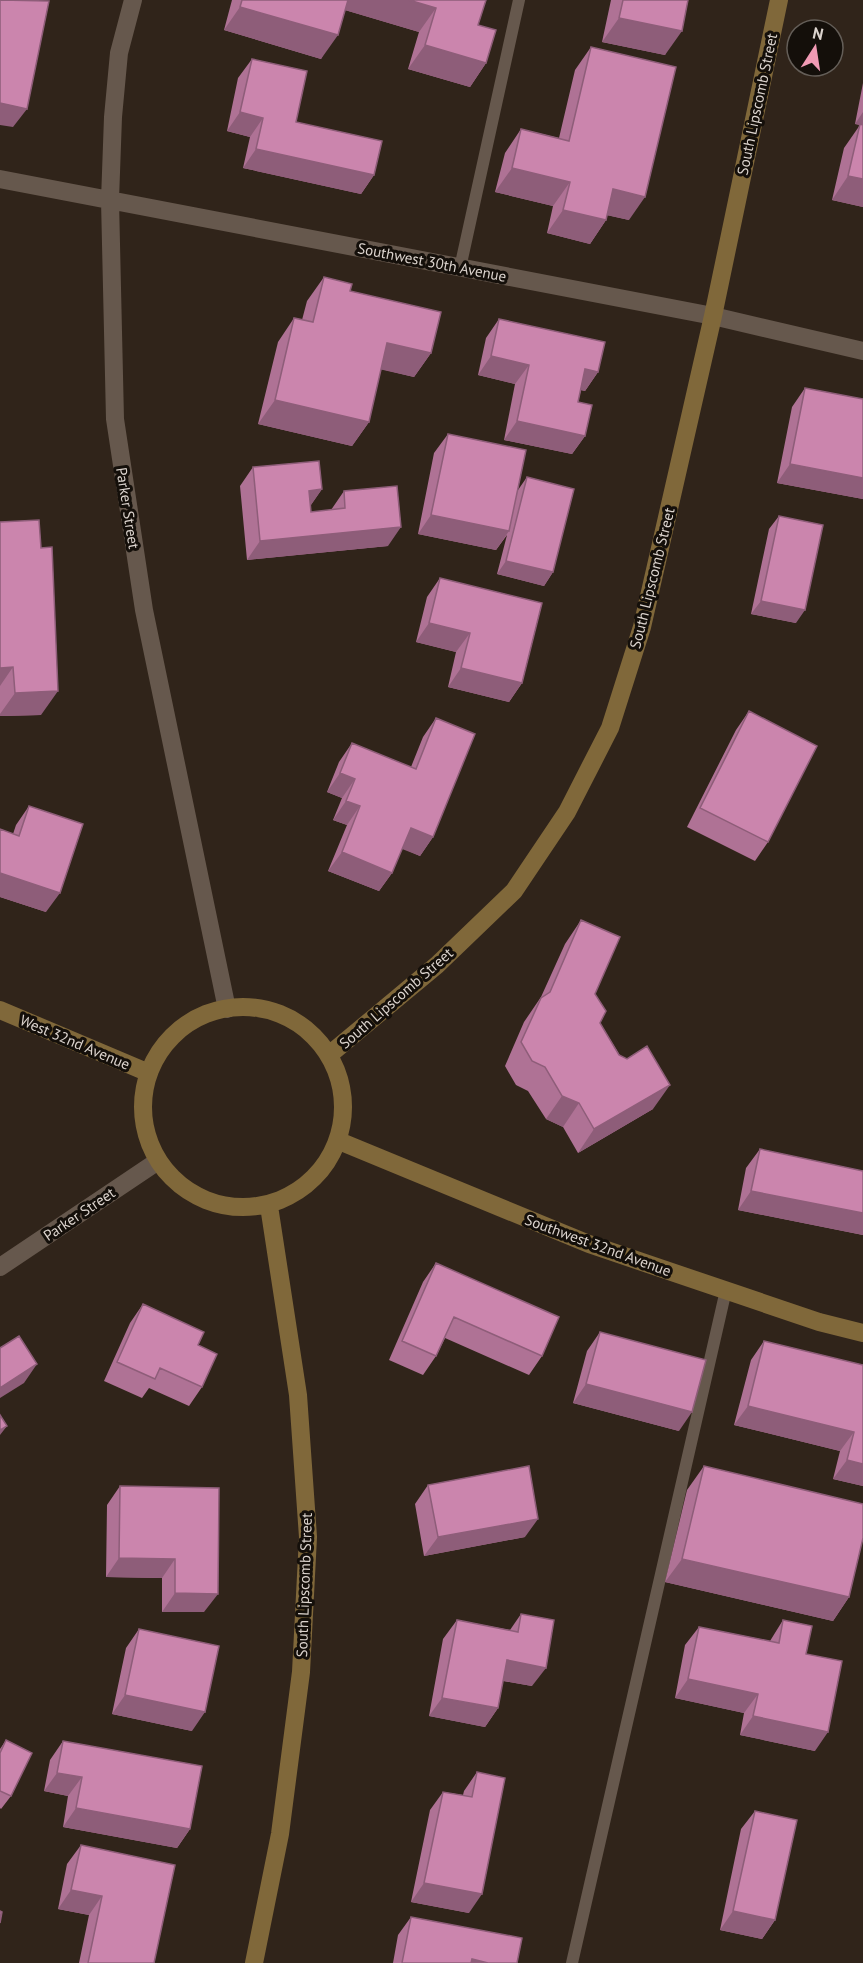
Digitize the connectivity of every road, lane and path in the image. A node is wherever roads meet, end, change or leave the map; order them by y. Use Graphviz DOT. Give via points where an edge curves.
graph roads {
  1 [pos="133,0"];
  2 [pos="519,0"];
  3 [pos="779,0"];
  4 [pos="0,179"];
  5 [pos="110,200"];
  6 [pos="460,268"];
  7 [pos="712,316"];
  8 [pos="863,351"];
  9 [pos="227,1009"];
  10 [pos="0,1010"];
  11 [pos="329,1055"];
  12 [pos="149,1073"];
  13 [pos="339,1141"];
  14 [pos="158,1161"];
  15 [pos="269,1206"];
  16 [pos="0,1267"];
  17 [pos="726,1290"];
  18 [pos="863,1333"];
  19 [pos="254,1963"];
  20 [pos="572,1963"];
  1 -- 5 [label="street, Parker Street" via="119,53"];
  2 -- 6 [label="lane"];
  3 -- 7 [label="street, South Lipscomb Street"];
  4 -- 5 [label="street, Southwest 30th Avenue"];
  5 -- 6 [label="street, Southwest 30th Avenue"];
  5 -- 9 [label="street, Parker Street" via="115,419 144,610"];
  6 -- 7 [label="street, Southwest 30th Avenue"];
  7 -- 8 [label="street, Southwest 30th Avenue"];
  7 -- 11 [label="street, South Lipscomb Street" via="642,627 610,728 567,812 514,891 437,965"];
  9 -- 11 [label="street" via="274,1012 314,1036"];
  9 -- 12 [label="street" via="202,1016 179,1030"];
  10 -- 12 [label="street, West 32nd Avenue"];
  11 -- 13 [label="street" via="341,1082 344,1112"];
  12 -- 14 [label="street" via="144,1118 148,1140"];
  13 -- 15 [label="street" via="313,1181"];
  13 -- 17 [label="street, Southwest 32nd Avenue" via="589,1244"];
  14 -- 15 [label="street" via="180,1185 208,1201 239,1208"];
  14 -- 16 [label="street, Parker Street"];
  15 -- 19 [label="street, South Lipscomb Street" via="298,1395 308,1537 301,1672 280,1834"];
  17 -- 18 [label="street, Southwest 32nd Avenue"];
  17 -- 20 [label="lane"];
}
